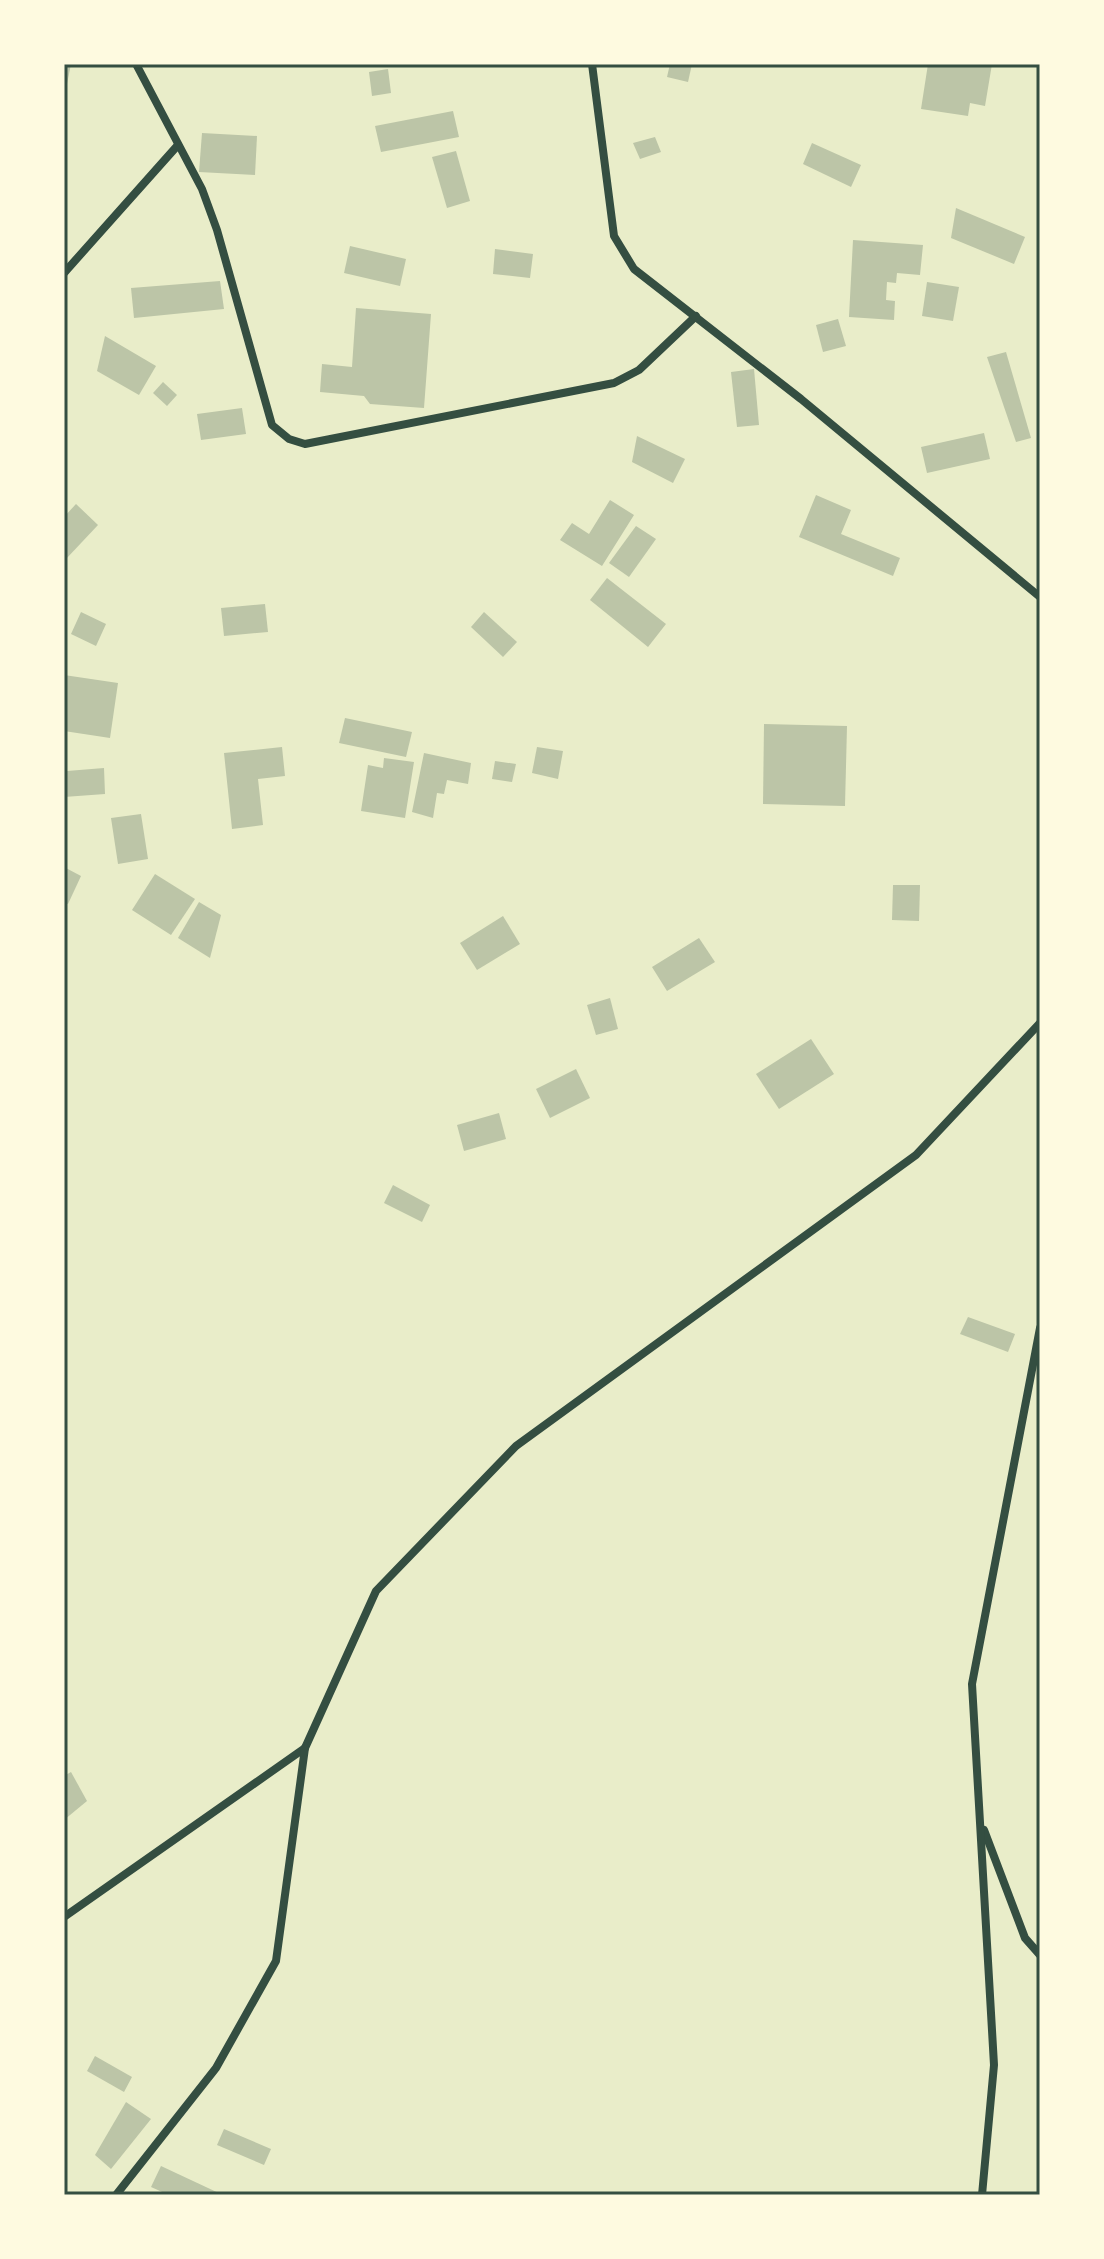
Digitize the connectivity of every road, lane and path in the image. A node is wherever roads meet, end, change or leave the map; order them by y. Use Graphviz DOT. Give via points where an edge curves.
graph roads {
  1 [pos="136,64"];
  2 [pos="592,64"];
  3 [pos="178,145"];
  4 [pos="64,273"];
  5 [pos="696,316"];
  6 [pos="1040,597"];
  7 [pos="1040,1023"];
  8 [pos="1040,1328"];
  9 [pos="305,1748"];
  10 [pos="981,1821"];
  11 [pos="64,1917"];
  12 [pos="1040,1955"];
  13 [pos="116,2195"];
  14 [pos="982,2195"];
  1 -- 3 [label="street"];
  2 -- 5 [label="street" via="614,236 634,269"];
  3 -- 4 [label="street"];
  3 -- 5 [label="street" via="217,230 272,425 289,439 305,444 614,383 639,370"];
  5 -- 6 [label="street"];
  7 -- 9 [label="street" via="916,1155 516,1446 376,1591"];
  8 -- 10 [label="street" via="972,1684"];
  9 -- 11 [label="street"];
  9 -- 13 [label="street" via="276,1961 216,2068"];
  10 -- 12 [label="street" via="1025,1938"];
  10 -- 14 [label="street" via="994,2065"];
}
